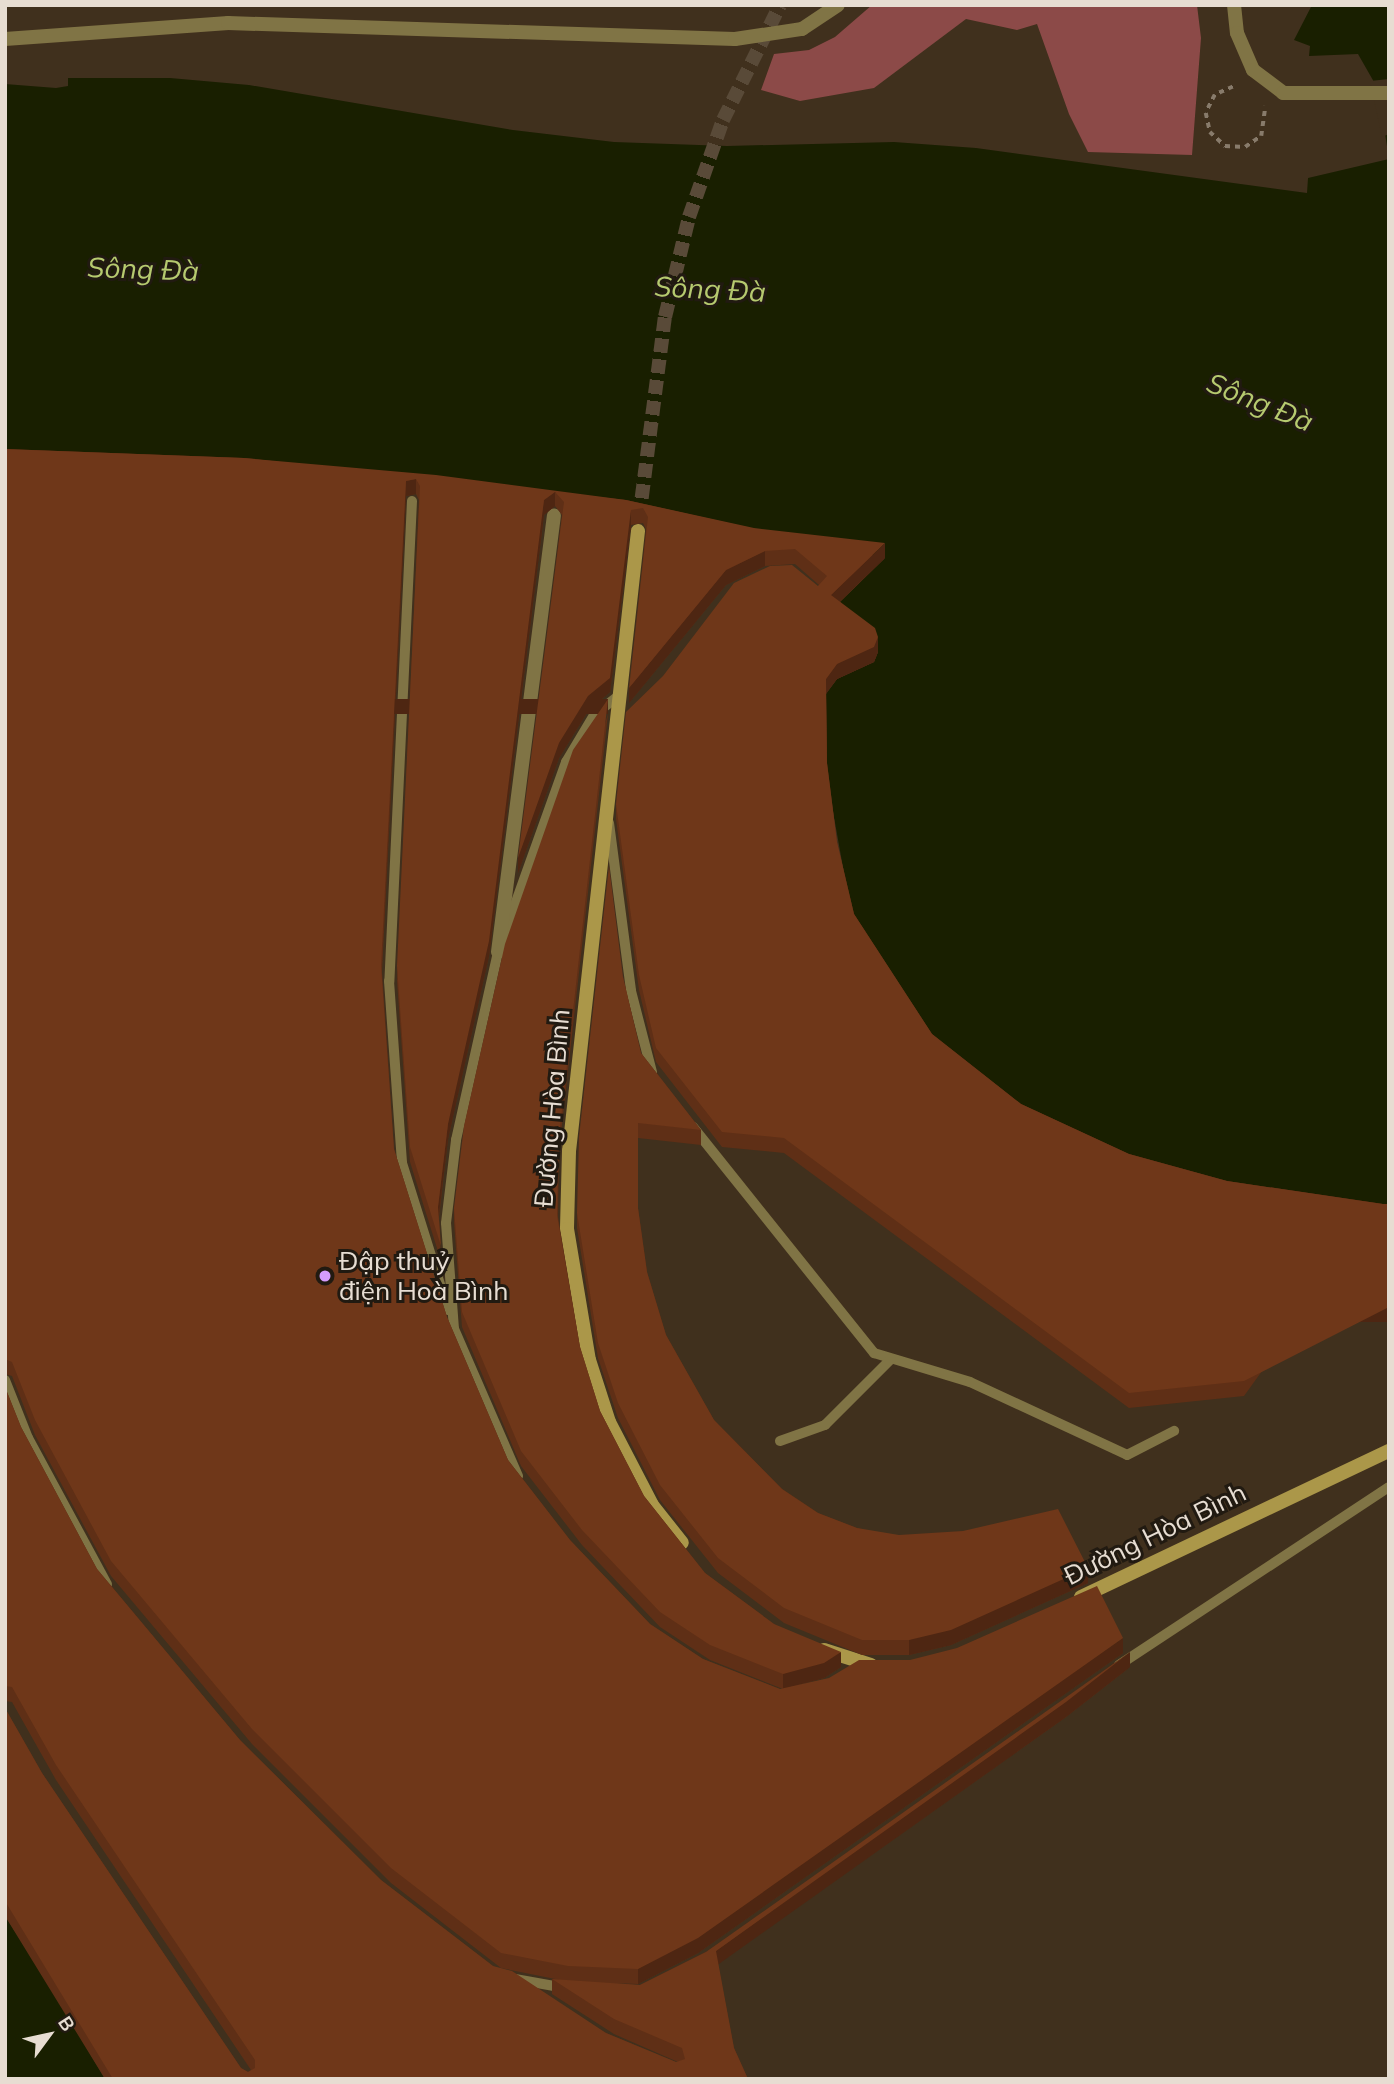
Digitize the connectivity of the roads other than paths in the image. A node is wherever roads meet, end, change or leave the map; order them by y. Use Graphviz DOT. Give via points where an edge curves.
graph roads {
  1 [pos="838,5"];
  2 [pos="1234,5"];
  3 [pos="5,39"];
  4 [pos="1389,93"];
  5 [pos="412,501"];
  6 [pos="554,516"];
  7 [pos="638,531"];
  8 [pos="620,695"];
  9 [pos="632,710"];
  10 [pos="616,726"];
  11 [pos="607,810"];
  12 [pos="498,951"];
  13 [pos="663,1087"];
  14 [pos="686,1118"];
  15 [pos="454,1329"];
  16 [pos="891,1359"];
  17 [pos="5,1380"];
  18 [pos="1174,1431"];
  19 [pos="779,1441"];
  20 [pos="1389,1451"];
  21 [pos="1389,1488"];
  22 [pos="530,1490"];
  23 [pos="694,1559"];
  24 [pos="113,1591"];
  25 [pos="1060,1607"];
  26 [pos="814,1646"];
  27 [pos="885,1665"];
  28 [pos="1105,1674"];
  29 [pos="498,1975"];
  30 [pos="514,1978"];
  31 [pos="579,1989"];
  32 [pos="542,1997"];
  1 -- 3 [label="street" via="802,29 735,39 228,23"];
  2 -- 4 [label="street" via="1237,33 1253,70 1283,93"];
  5 -- 15 [label="lane" via="389,981 402,1163"];
  6 -- 12 [label="street"];
  7 -- 8 [label="main road, Đường Hòa Bình"];
  8 -- 10 [label="main road, Đường Hòa Bình"];
  8 -- 12 [label="lane" via="594,715 566,762"];
  9 -- 10 [label="lane"];
  10 -- 11 [label="main road, Đường Hòa Bình"];
  11 -- 13 [label="lane" via="637,1025 649,1066"];
  11 -- 23 [label="main road, Đường Hòa Bình" via="569,1151 567,1229 589,1360 609,1422 652,1505"];
  12 -- 15 [label="lane" via="456,1140 448,1209"];
  14 -- 16 [label="lane" via="874,1353"];
  15 -- 22 [label="lane" via="514,1470"];
  16 -- 18 [label="lane" via="970,1382 1127,1455"];
  16 -- 19 [label="lane" via="825,1424"];
  17 -- 24 [label="lane" via="28,1438"];
  20 -- 25 [label="main road, Đường Hòa Bình"];
  21 -- 28 [label="lane"];
  26 -- 27 [label="main road" via="854,1668"];
  29 -- 30 [label="lane"];
  30 -- 31 [label="lane"];
  30 -- 32 [label="lane"];
}
